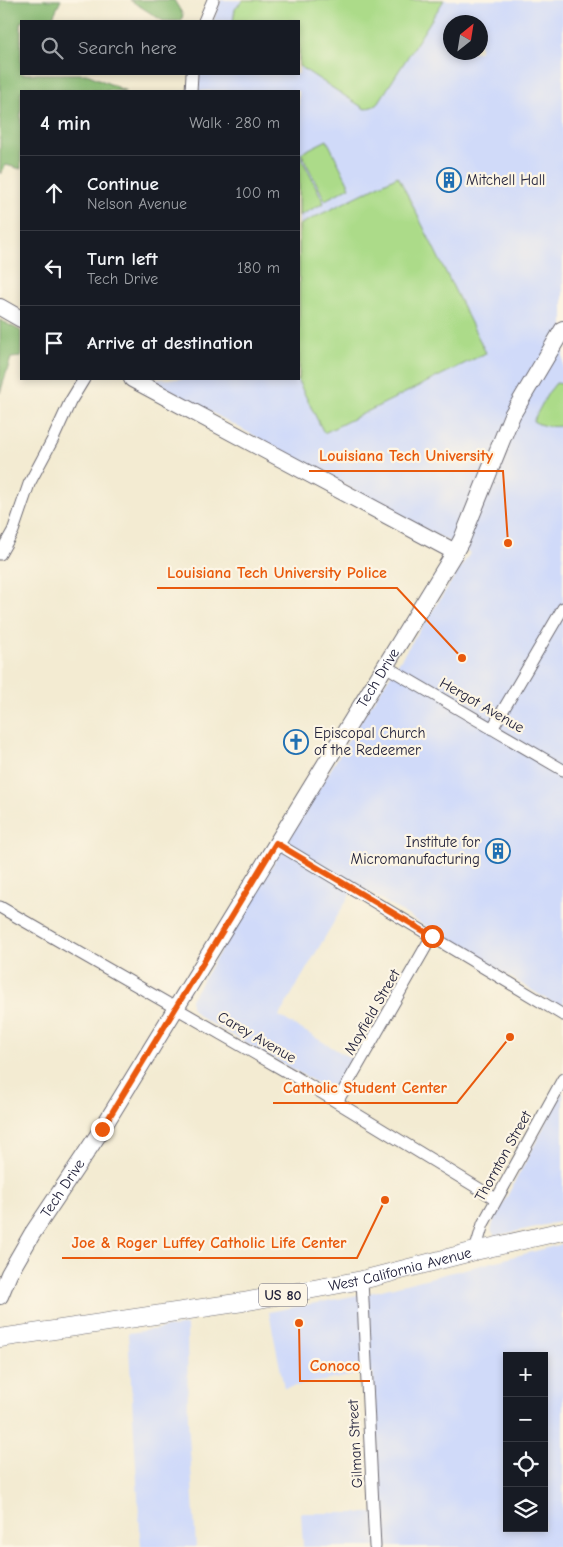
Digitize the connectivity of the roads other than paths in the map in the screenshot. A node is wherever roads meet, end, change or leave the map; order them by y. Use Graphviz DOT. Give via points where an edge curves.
graph roads {
  1 [pos="213,0"];
  2 [pos="204,20"];
  3 [pos="192,75"];
  4 [pos="191,90"];
  5 [pos="0,307"];
  6 [pos="20,318"];
  7 [pos="563,329"];
  8 [pos="83,380"];
  9 [pos="134,380"];
  10 [pos="455,552"];
  11 [pos="0,554"];
  12 [pos="563,608"];
  13 [pos="385,666"];
  14 [pos="492,729"];
  15 [pos="563,770"];
  16 [pos="276,843"];
  17 [pos="0,907"];
  18 [pos="432,936"];
  19 [pos="176,1008"];
  20 [pos="563,1015"];
  21 [pos="563,1079"];
  22 [pos="337,1102"];
  23 [pos="496,1199"];
  24 [pos="563,1231"];
  25 [pos="475,1251"];
  26 [pos="362,1280"];
  27 [pos="0,1293"];
  28 [pos="0,1338"];
  29 [pos="375,1547"];
  1 -- 2 [label="street"];
  3 -- 4 [label="street"];
  5 -- 6 [label="main road"];
  7 -- 10 [label="main road, Tech Drive" via="512,415"];
  8 -- 11 [label="street" via="29,484 13,531"];
  9 -- 10 [label="main road"];
  10 -- 13 [label="main road, Tech Drive"];
  12 -- 14 [label="street"];
  13 -- 14 [label="street, Hergot Avenue"];
  13 -- 16 [label="main road, Tech Drive"];
  14 -- 15 [label="street, Hergot Avenue"];
  16 -- 18 [label="street"];
  16 -- 19 [label="main road, Tech Drive"];
  17 -- 19 [label="street, Carey Avenue"];
  18 -- 20 [label="street"];
  18 -- 22 [label="street, Mayfield Street"];
  19 -- 22 [label="street, Carey Avenue"];
  19 -- 27 [label="main road, Tech Drive" via="79,1165 32,1234"];
  21 -- 23 [label="street, Thornton Street"];
  22 -- 23 [label="street, Carey Avenue"];
  23 -- 25 [label="street, Thornton Street" via="483,1224"];
  24 -- 25 [label="main road, West California Avenue / US 80"];
  25 -- 26 [label="main road, West California Avenue / US 80"];
  26 -- 28 [label="main road, West California Avenue / US 80" via="214,1308"];
  26 -- 29 [label="street, Gilman Street"];
}
